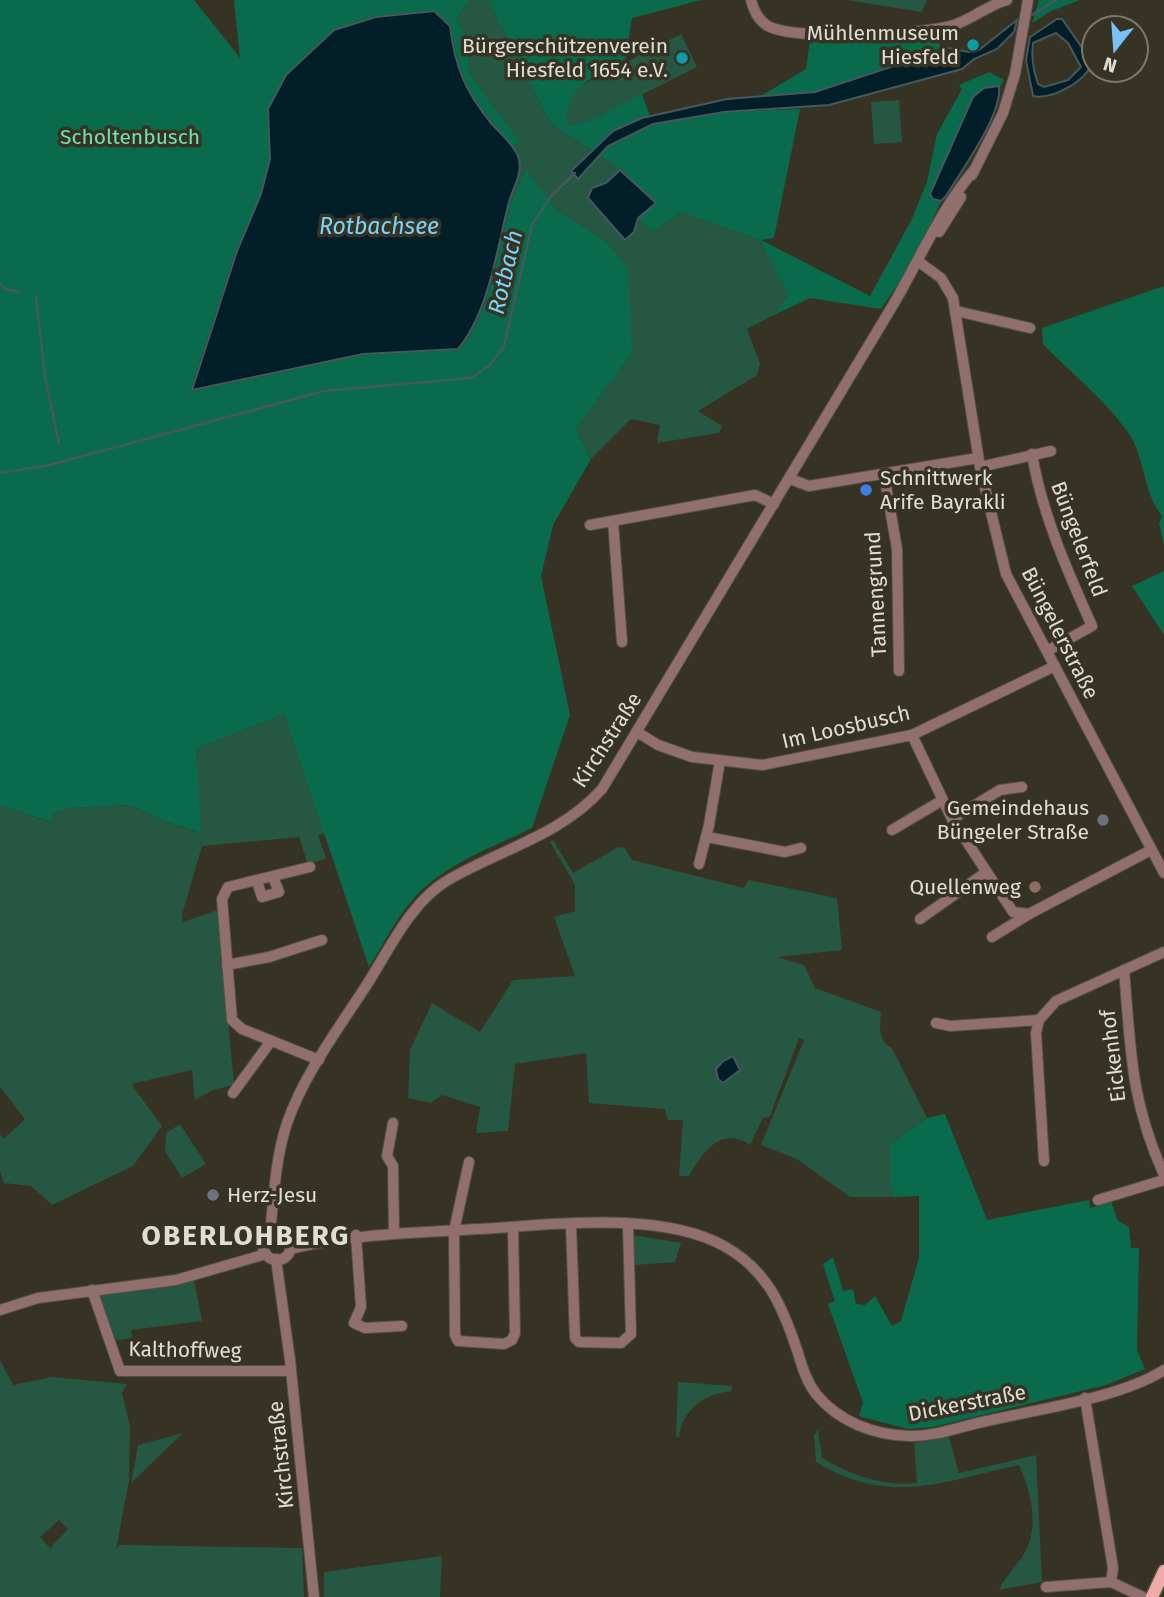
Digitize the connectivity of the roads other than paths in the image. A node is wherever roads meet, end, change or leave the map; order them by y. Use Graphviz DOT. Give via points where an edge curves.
graph roads {
  1 [pos="751,0"];
  2 [pos="1007,0"];
  3 [pos="1026,3"];
  4 [pos="919,262"];
  5 [pos="957,311"];
  6 [pos="1030,328"];
  7 [pos="1051,451"];
  8 [pos="1032,454"];
  9 [pos="979,463"];
  10 [pos="884,474"];
  11 [pos="790,480"];
  12 [pos="774,504"];
  13 [pos="613,521"];
  14 [pos="590,525"];
  15 [pos="622,642"];
  16 [pos="1047,651"];
  17 [pos="1055,666"];
  18 [pos="899,671"];
  19 [pos="637,732"];
  20 [pos="912,735"];
  21 [pos="720,761"];
  22 [pos="1022,787"];
  23 [pos="941,801"];
  24 [pos="952,820"];
  25 [pos="892,830"];
  26 [pos="707,837"];
  27 [pos="801,848"];
  28 [pos="1151,850"];
  29 [pos="699,864"];
  30 [pos="310,867"];
  31 [pos="985,873"];
  32 [pos="1164,873"];
  33 [pos="273,877"];
  34 [pos="257,881"];
  35 [pos="1029,914"];
  36 [pos="920,919"];
  37 [pos="992,937"];
  38 [pos="322,940"];
  39 [pos="1164,952"];
  40 [pos="227,965"];
  41 [pos="1124,970"];
  42 [pos="1039,1020"];
  43 [pos="936,1023"];
  44 [pos="271,1041"];
  45 [pos="319,1060"];
  46 [pos="233,1093"];
  47 [pos="393,1124"];
  48 [pos="1044,1161"];
  49 [pos="470,1163"];
  50 [pos="1164,1178"];
  51 [pos="1098,1200"];
  52 [pos="571,1225"];
  53 [pos="628,1225"];
  54 [pos="513,1228"];
  55 [pos="454,1231"];
  56 [pos="276,1233"];
  57 [pos="394,1233"];
  58 [pos="356,1236"];
  59 [pos="278,1251"];
  60 [pos="92,1290"];
  61 [pos="0,1310"];
  62 [pos="402,1326"];
  63 [pos="1164,1370"];
  64 [pos="292,1371"];
  65 [pos="1085,1398"];
  66 [pos="1164,1571"];
  67 [pos="1111,1582"];
  68 [pos="1046,1587"];
  69 [pos="314,1597"];
  70 [pos="1143,1597"];
  71 [pos="1152,1597"];
  1 -- 2 [label="street" via="757,16 777,30 833,35 952,26"];
  3 -- 4 [label="street, Kirchstraße" via="1015,74 1003,113 975,169 942,214"];
  4 -- 5 [label="street, Büngelerstraße" via="948,287"];
  4 -- 11 [label="street, Kirchstraße"];
  5 -- 6 [label="street"];
  5 -- 9 [label="street, Büngelerstraße"];
  7 -- 8 [label="street"];
  8 -- 9 [label="street"];
  8 -- 16 [label="street, Büngelerfeld" via="1058,548 1092,626"];
  9 -- 10 [label="street"];
  9 -- 16 [label="street, Büngelerstraße" via="1006,574"];
  10 -- 11 [label="street" via="809,486"];
  10 -- 18 [label="street, Tannengrund" via="897,549"];
  11 -- 12 [label="street, Kirchstraße"];
  12 -- 13 [label="street" via="755,495"];
  12 -- 19 [label="street, Kirchstraße"];
  13 -- 14 [label="street"];
  13 -- 15 [label="street"];
  16 -- 17 [label="street, Büngelerstraße"];
  17 -- 20 [label="street, Im Loosbusch"];
  17 -- 28 [label="street, Büngelerstraße"];
  19 -- 21 [label="street, Im Loosbusch" via="659,746"];
  19 -- 45 [label="street, Kirchstraße" via="602,789 566,822 447,881 428,896 404,925"];
  20 -- 21 [label="street, Im Loosbusch" via="762,765"];
  20 -- 23 [label="street"];
  21 -- 26 [label="street"];
  22 -- 24 [label="street" via="1000,790"];
  23 -- 24 [label="street"];
  23 -- 25 [label="street"];
  24 -- 31 [label="street"];
  26 -- 27 [label="street" via="785,852"];
  26 -- 29 [label="street"];
  28 -- 32 [label="street, Büngelerstraße"];
  28 -- 35 [label="street"];
  30 -- 33 [label="street"];
  31 -- 35 [label="street" via="1013,912"];
  31 -- 36 [label="street"];
  33 -- 34 [label="street"];
  33 -- 34 [label="street" via="279,892 262,897"];
  34 -- 40 [label="street" via="228,887 222,899"];
  35 -- 37 [label="street"];
  38 -- 40 [label="street"];
  39 -- 41 [label="street, Eickenhof"];
  40 -- 44 [label="street" via="232,1020"];
  41 -- 42 [label="street, Eickenhof" via="1056,1001"];
  41 -- 50 [label="street, Eickenhof" via="1137,1103"];
  42 -- 43 [label="street"];
  42 -- 48 [label="street"];
  44 -- 45 [label="street"];
  44 -- 46 [label="street"];
  45 -- 56 [label="street, Kirchstraße" via="288,1123 277,1162"];
  47 -- 57 [label="street" via="387,1156 393,1166"];
  49 -- 55 [label="street"];
  50 -- 51 [label="street, Eickenhof"];
  52 -- 53 [label="street, Dickerstraße"];
  52 -- 53 [label="street" via="575,1338 579,1342 621,1343 631,1334"];
  52 -- 54 [label="street, Dickerstraße"];
  53 -- 65 [label="street, Dickerstraße" via="708,1238 759,1271 783,1311 807,1380 830,1408 861,1426 894,1435 928,1435"];
  54 -- 55 [label="street, Dickerstraße"];
  54 -- 55 [label="street" via="515,1332 504,1344 464,1344 455,1335"];
  55 -- 57 [label="street, Dickerstraße"];
  56 -- 59 [label="street"];
  56 -- 59 [label="street"];
  57 -- 58 [label="street, Dickerstraße"];
  58 -- 59 [label="street, Dickerstraße"];
  58 -- 62 [label="street" via="361,1307 354,1323 365,1328"];
  59 -- 60 [label="street, Dickerstraße" via="176,1280"];
  59 -- 64 [label="street, Kirchstraße"];
  60 -- 61 [label="street, Dickerstraße" via="38,1298"];
  60 -- 64 [label="street, Kalthoffweg" via="120,1371"];
  63 -- 65 [label="street, Dickerstraße" via="1127,1387"];
  64 -- 69 [label="street, Kirchstraße"];
  65 -- 67 [label="street" via="1113,1568"];
  66 -- 71 [label="main road"];
  67 -- 68 [label="street"];
  67 -- 70 [label="street"];
}
